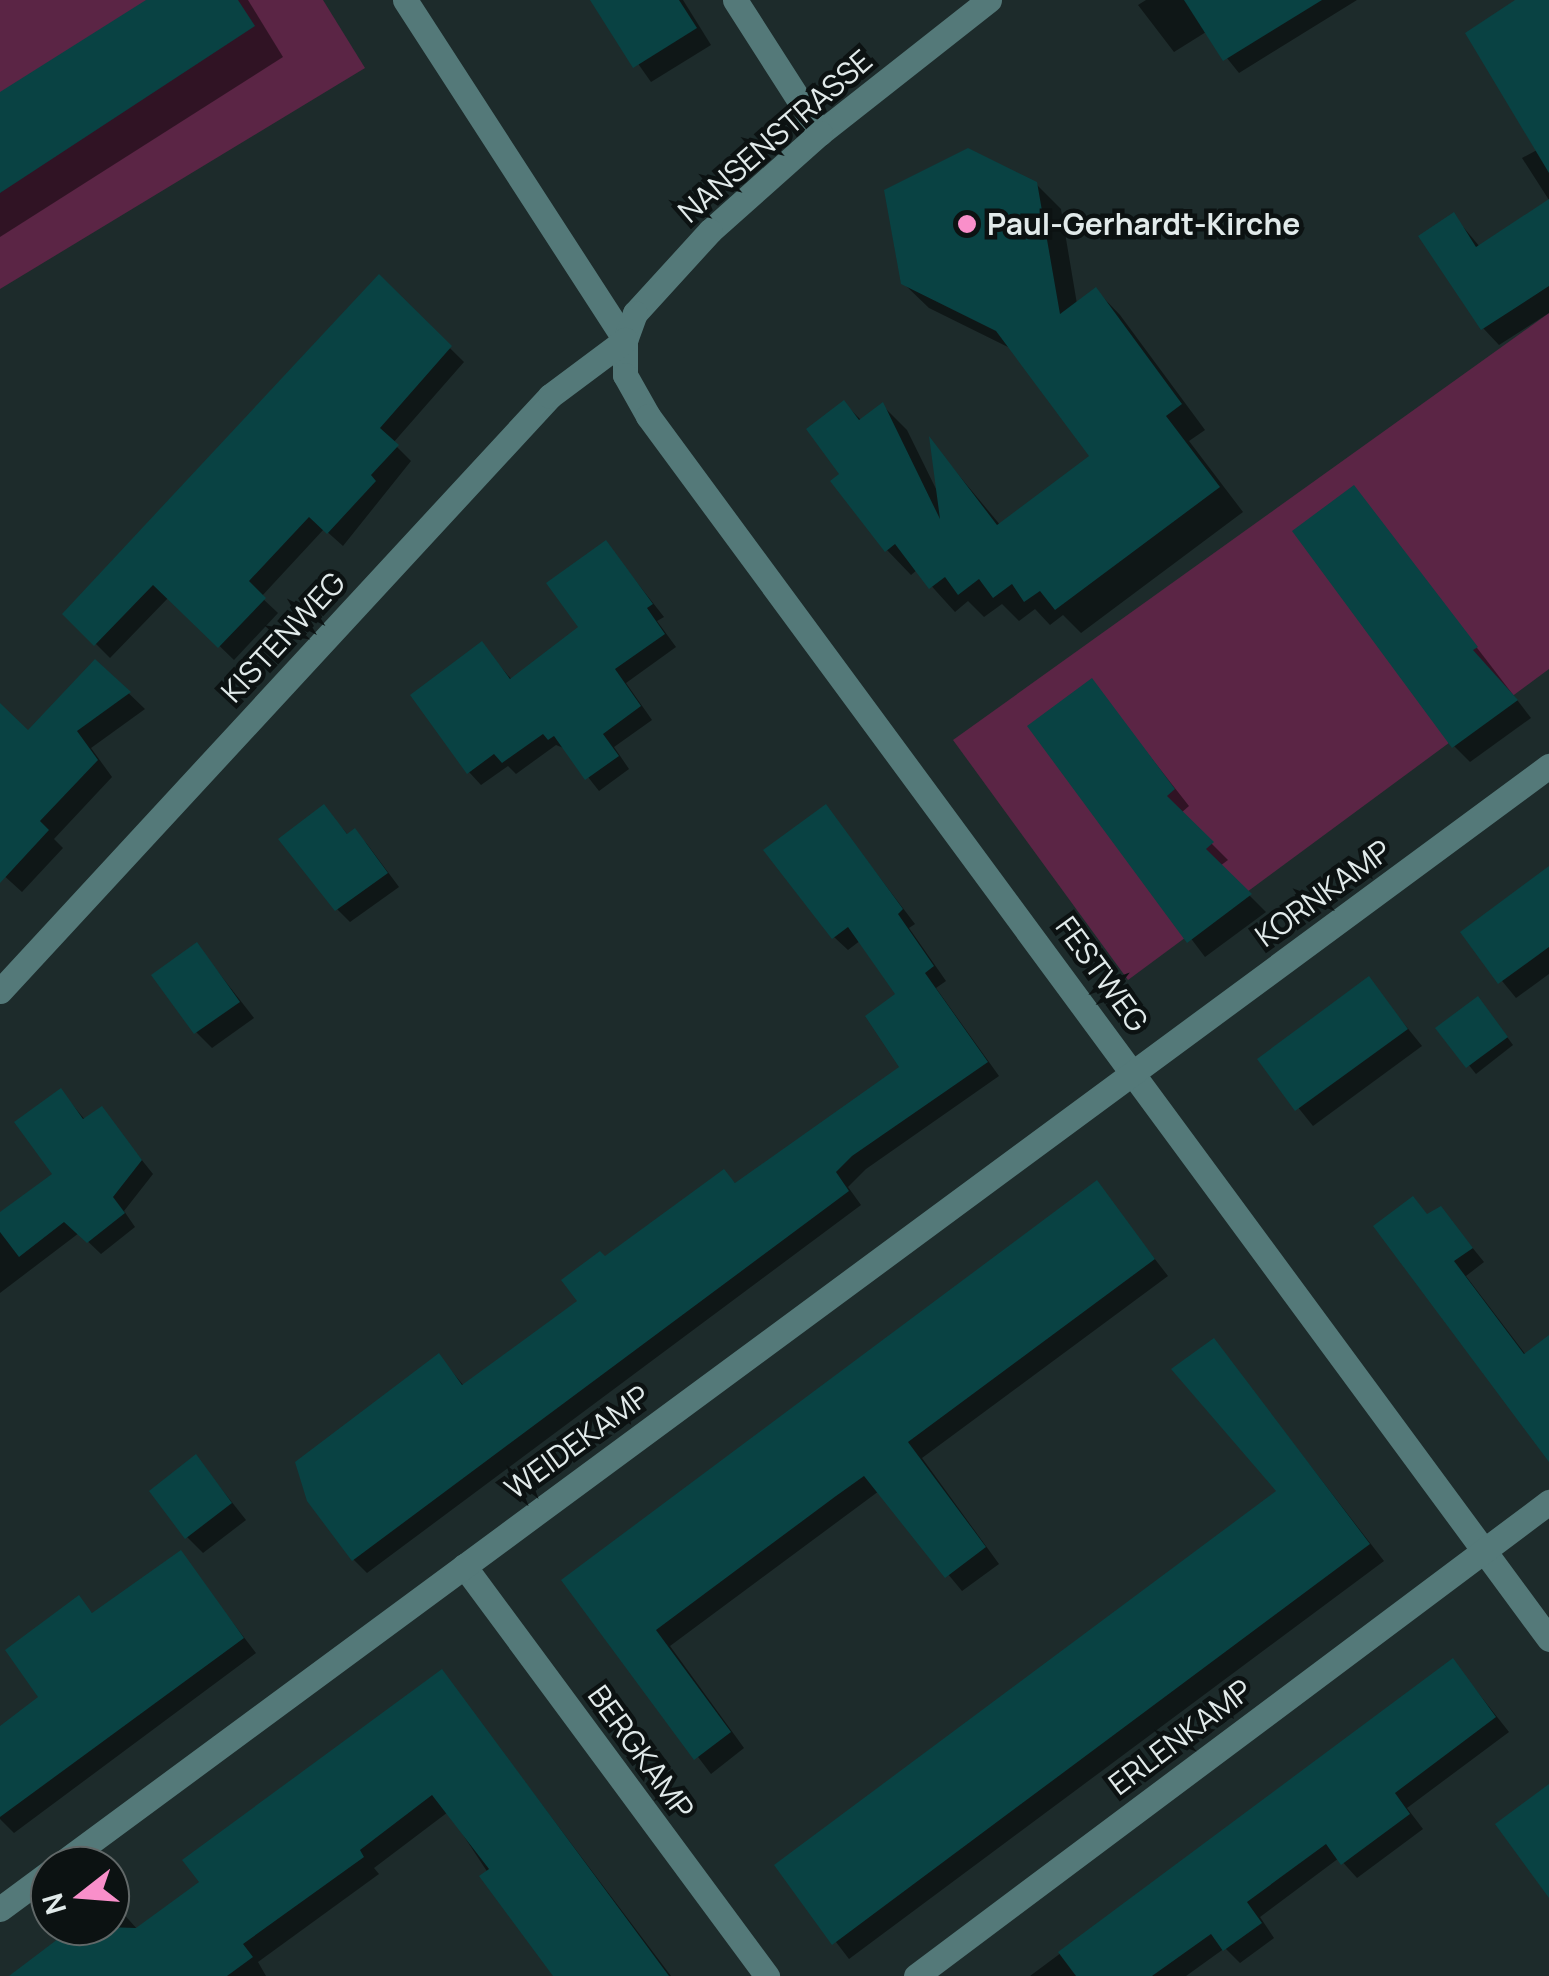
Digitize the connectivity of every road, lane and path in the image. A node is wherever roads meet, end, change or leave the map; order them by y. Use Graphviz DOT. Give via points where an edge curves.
graph roads {
  1 [pos="406,0"];
  2 [pos="734,0"];
  3 [pos="989,0"];
  4 [pos="820,133"];
  5 [pos="625,340"];
  6 [pos="1549,766"];
  7 [pos="0,991"];
  8 [pos="1135,1072"];
  9 [pos="1549,1502"];
  10 [pos="1484,1551"];
  11 [pos="464,1566"];
  12 [pos="1549,1639"];
  13 [pos="85,1846"];
  14 [pos="30,1887"];
  15 [pos="0,1909"];
  16 [pos="766,1976"];
  17 [pos="916,1976"];
  1 -- 5 [label="street"];
  2 -- 4 [label="street"];
  3 -- 4 [label="street, NANSENSTRASSE"];
  4 -- 5 [label="street, NANSENSTRASSE" via="710,232 636,313"];
  5 -- 7 [label="street, KISTENWEG" via="550,396"];
  5 -- 8 [label="street, FESTWEG" via="625,375 648,416"];
  6 -- 8 [label="street, KORNKAMP"];
  8 -- 10 [label="street, FESTWEG"];
  8 -- 11 [label="street, WEIDEKAMP"];
  9 -- 10 [label="street, ERLENKAMP"];
  10 -- 12 [label="street, FESTWEG"];
  10 -- 17 [label="street, ERLENKAMP"];
  11 -- 13 [label="street, WEIDEKAMP"];
  11 -- 16 [label="street, BERGKAMP"];
  14 -- 15 [label="street"];
}
